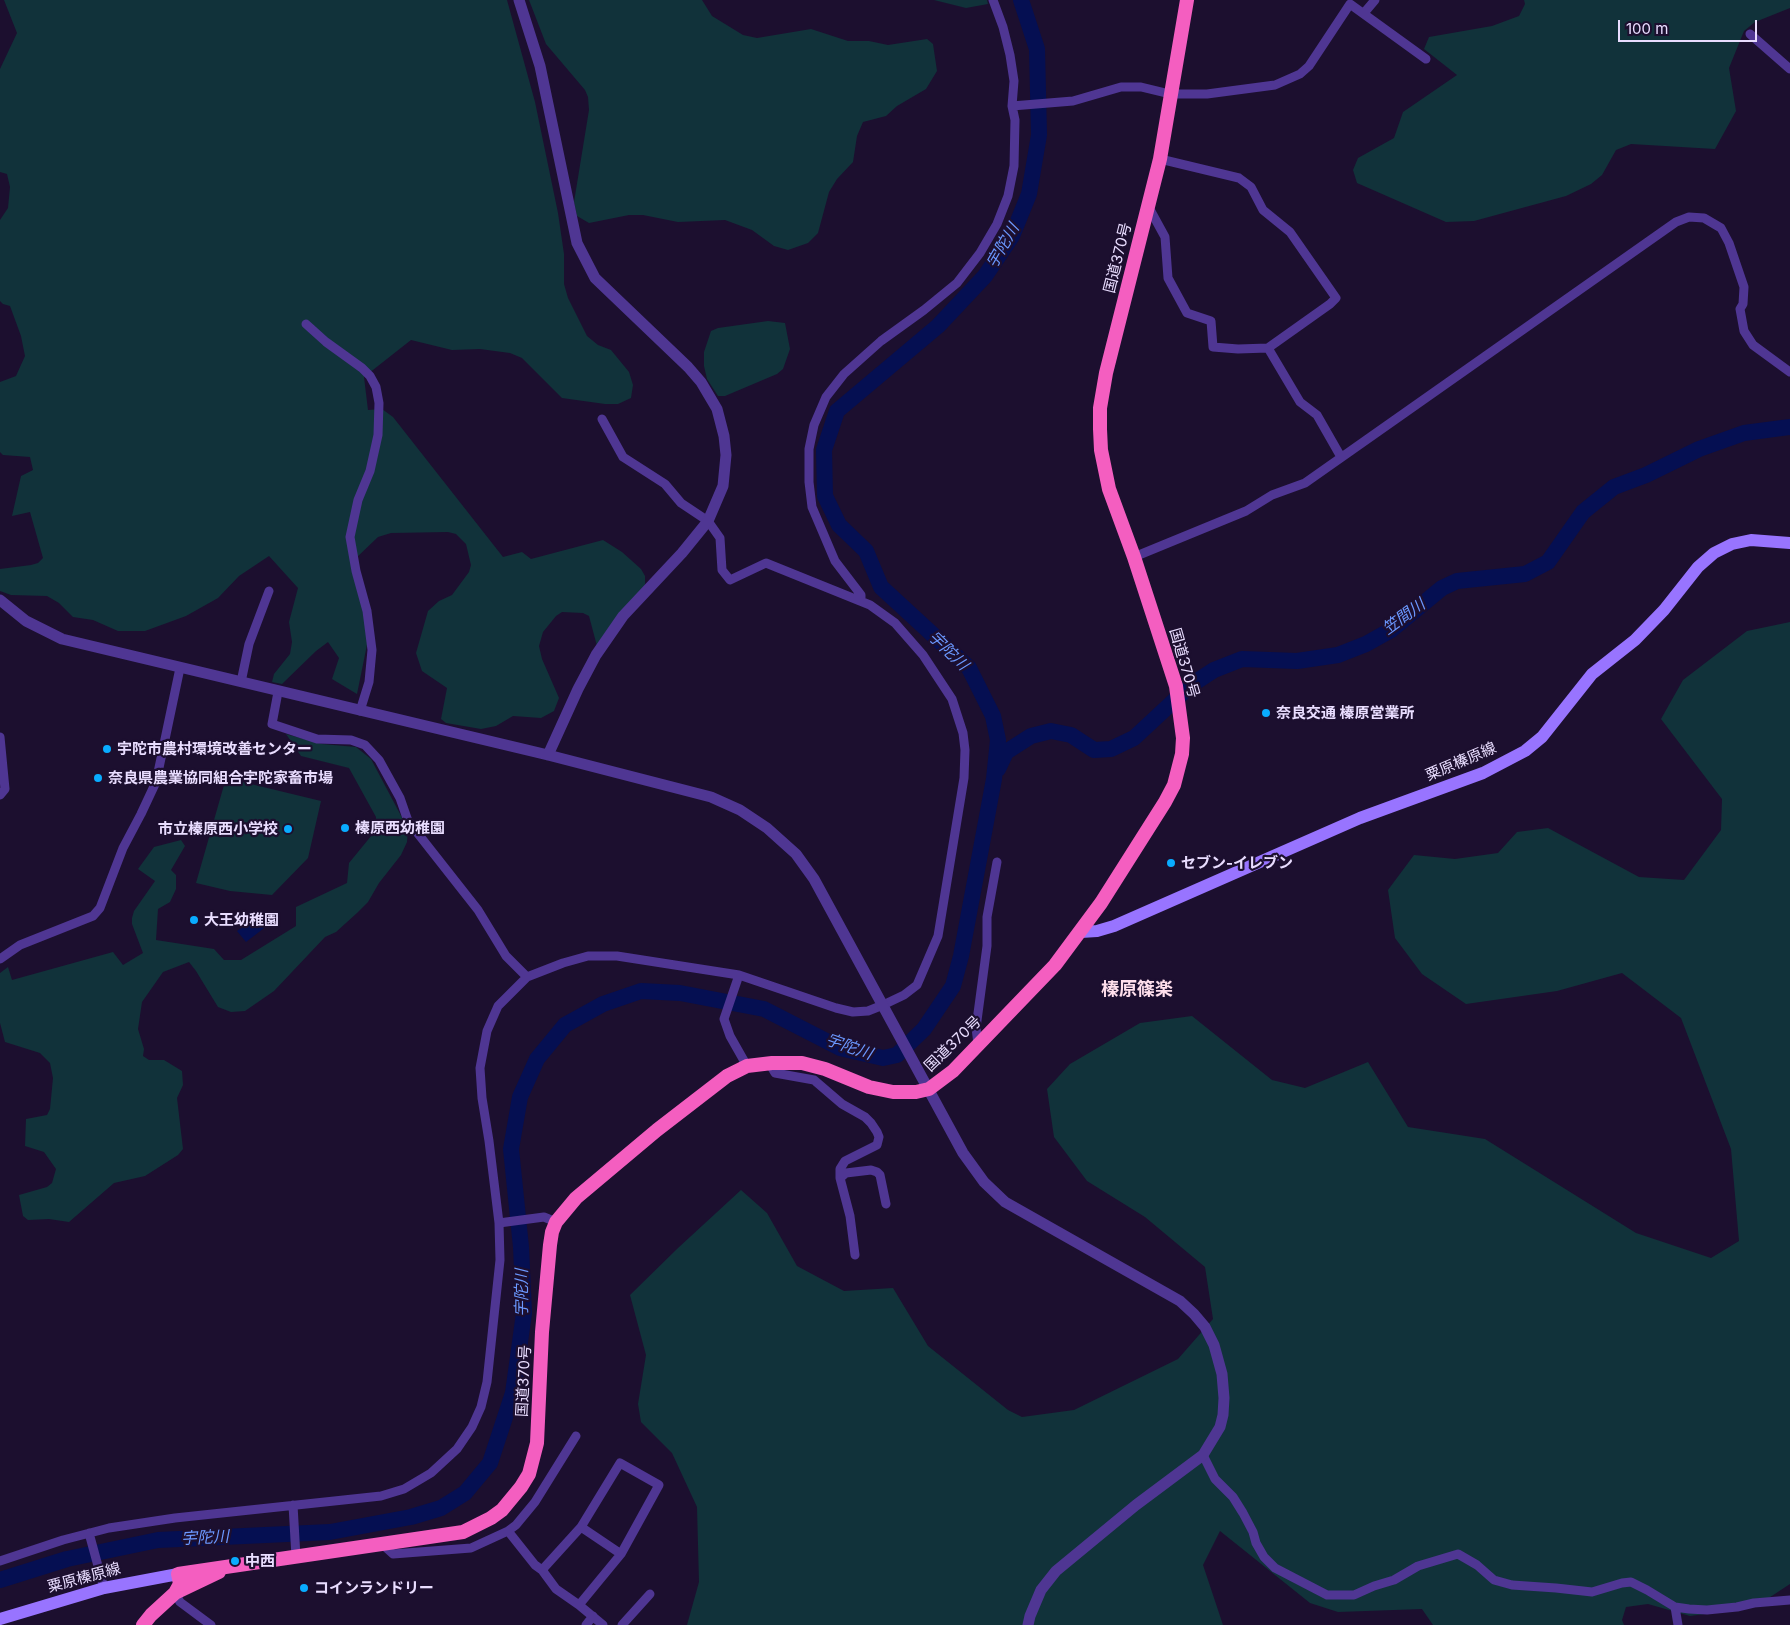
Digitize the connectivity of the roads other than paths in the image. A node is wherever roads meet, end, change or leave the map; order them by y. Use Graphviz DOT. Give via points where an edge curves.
graph roads {
  1 [pos="519,0"];
  2 [pos="993,0"];
  3 [pos="1187,0"];
  4 [pos="1375,0"];
  5 [pos="1364,13"];
  6 [pos="1750,34"];
  7 [pos="1426,59"];
  8 [pos="1790,69"];
  9 [pos="1170,94"];
  10 [pos="1014,106"];
  11 [pos="1160,159"];
  12 [pos="1147,204"];
  13 [pos="306,324"];
  14 [pos="1268,348"];
  15 [pos="1790,372"];
  16 [pos="602,418"];
  17 [pos="1341,457"];
  18 [pos="708,521"];
  19 [pos="1790,543"];
  20 [pos="1134,557"];
  21 [pos="268,591"];
  22 [pos="0,600"];
  23 [pos="861,601"];
  24 [pos="180,668"];
  25 [pos="241,682"];
  26 [pos="278,692"];
  27 [pos="360,711"];
  28 [pos="0,737"];
  29 [pos="548,755"];
  30 [pos="0,794"];
  31 [pos="997,862"];
  32 [pos="1081,932"];
  33 [pos="0,959"];
  34 [pos="527,977"];
  35 [pos="737,979"];
  36 [pos="884,1008"];
  37 [pos="978,1044"];
  38 [pos="772,1063"];
  39 [pos="747,1066"];
  40 [pos="929,1089"];
  41 [pos="840,1178"];
  42 [pos="886,1204"];
  43 [pos="500,1222"];
  44 [pos="556,1222"];
  45 [pos="855,1255"];
  46 [pos="576,1436"];
  47 [pos="1203,1456"];
  48 [pos="294,1507"];
  49 [pos="580,1526"];
  50 [pos="508,1532"];
  51 [pos="89,1535"];
  52 [pos="382,1544"];
  53 [pos="296,1554"];
  54 [pos="621,1554"];
  55 [pos="0,1561"];
  56 [pos="240,1564"];
  57 [pos="542,1570"];
  58 [pos="178,1574"];
  59 [pos="104,1588"];
  60 [pos="175,1593"];
  61 [pos="650,1594"];
  62 [pos="1790,1600"];
  63 [pos="579,1605"];
  64 [pos="1675,1607"];
  65 [pos="593,1616"];
  66 [pos="0,1620"];
  67 [pos="143,1625"];
  68 [pos="211,1625"];
  69 [pos="586,1625"];
  70 [pos="603,1625"];
  71 [pos="622,1625"];
  72 [pos="1028,1625"];
  73 [pos="1678,1625"];
  1 -- 18 [label="street" via="540,66 577,243 595,278 688,367 716,409 726,455 723,486"];
  2 -- 10 [label="street" via="1010,55"];
  3 -- 9 [label="highway, 国道370号"];
  4 -- 5 [label="street"];
  5 -- 7 [label="street"];
  5 -- 9 [label="street" via="1350,4 1309,66 1300,74 1275,85 1206,94"];
  6 -- 8 [label="street"];
  9 -- 10 [label="street" via="1141,87 1122,87 1073,101"];
  9 -- 11 [label="highway, 国道370号"];
  10 -- 23 [label="street" via="1014,166 1008,196 980,253 957,283 880,341 844,374 826,397 814,425 809,449 812,507 835,561 861,595"];
  11 -- 12 [label="highway, 国道370号"];
  11 -- 14 [label="street" via="1239,178 1251,187 1263,210 1290,232 1336,298"];
  12 -- 14 [label="street" via="1165,237 1168,278 1187,312 1211,321 1213,346"];
  12 -- 20 [label="highway, 国道370号" via="1100,408 1105,474"];
  13 -- 27 [label="street" via="370,376 379,403 378,434 370,471 358,500 350,537 367,611 372,650 369,682"];
  14 -- 17 [label="street" via="1300,402 1316,415"];
  15 -- 17 [label="street" via="1753,345 1744,331 1740,309 1744,287 1721,228 1704,218 1689,217 1676,222"];
  16 -- 18 [label="street" via="623,457 665,484 681,502"];
  17 -- 20 [label="street" via="1305,483"];
  18 -- 23 [label="street" via="720,538 722,570 730,580 766,563"];
  18 -- 29 [label="street" via="623,616 596,654"];
  19 -- 32 [label="main road, 粟原榛原線" via="1751,540 1732,544 1714,553 1635,640 1592,674 1542,737 1525,751 1483,773 1360,818 1114,926"];
  20 -- 32 [label="highway, 国道370号" via="1178,697 1182,754 1174,785 1165,802"];
  21 -- 25 [label="street" via="249,644"];
  22 -- 24 [label="street" via="26,621 62,639"];
  23 -- 36 [label="street" via="895,623 924,655 952,700 965,750 964,778 938,936 917,985"];
  24 -- 25 [label="street"];
  24 -- 33 [label="street" via="156,782 122,848 100,908 93,916 20,945"];
  25 -- 26 [label="street"];
  26 -- 27 [label="street"];
  26 -- 34 [label="street" via="272,724 317,739 351,740 365,745 379,760 400,798 408,821 478,910 506,956"];
  27 -- 29 [label="street"];
  28 -- 30 [label="street" via="5,789"];
  29 -- 36 [label="street" via="711,797 768,828 796,854 814,879"];
  31 -- 37 [label="street" via="987,917 987,946 976,1028"];
  32 -- 37 [label="highway, 国道370号" via="1055,965"];
  34 -- 35 [label="street" via="588,956 617,956"];
  34 -- 43 [label="street" via="498,1006 487,1031 480,1068"];
  35 -- 36 [label="street" via="853,1012"];
  35 -- 39 [label="street" via="724,1019"];
  36 -- 40 [label="street"];
  37 -- 40 [label="highway, 国道370号" via="953,1071"];
  38 -- 39 [label="highway, 国道370号"];
  38 -- 40 [label="highway, 国道370号" via="802,1063 892,1092"];
  38 -- 41 [label="street" via="775,1073 814,1080 874,1127 877,1145 845,1161 840,1168"];
  39 -- 44 [label="highway, 国道370号" via="727,1076 657,1130 576,1198"];
  40 -- 47 [label="street" via="964,1153 984,1182 1005,1202 1180,1302 1205,1328 1214,1345 1222,1374 1224,1398 1220,1427"];
  41 -- 42 [label="street" via="846,1173 877,1172"];
  41 -- 45 [label="street" via="850,1216"];
  43 -- 44 [label="street" via="542,1218"];
  43 -- 48 [label="street" via="500,1260 487,1382 481,1408 457,1449 431,1473 404,1489 381,1496"];
  44 -- 52 [label="highway, 国道370号" via="550,1244 542,1332 537,1443 522,1487 502,1510 463,1532"];
  46 -- 50 [label="street" via="535,1502"];
  47 -- 64 [label="street" via="1215,1479 1234,1498 1264,1557 1275,1568 1327,1595 1354,1595 1400,1577 1418,1566 1458,1554 1477,1564 1494,1580 1512,1585 1592,1592 1631,1582"];
  47 -- 72 [label="street" via="1136,1505 1056,1571 1041,1590"];
  48 -- 51 [label="street" via="175,1518"];
  48 -- 53 [label="street"];
  49 -- 54 [label="street"];
  49 -- 54 [label="street" via="620,1462 660,1485"];
  49 -- 57 [label="street"];
  50 -- 52 [label="street" via="471,1548 393,1554"];
  50 -- 57 [label="street"];
  51 -- 55 [label="street" via="62,1540"];
  51 -- 59 [label="street"];
  52 -- 53 [label="highway, 国道370号"];
  53 -- 56 [label="highway, 国道370号"];
  54 -- 63 [label="street"];
  56 -- 58 [label="highway, 国道370号"];
  56 -- 60 [label="highway"];
  57 -- 63 [label="street" via="556,1589"];
  58 -- 59 [label="main road, 粟原榛原線"];
  58 -- 60 [label="highway" via="180,1584"];
  59 -- 66 [label="main road, 粟原榛原線"];
  60 -- 67 [label="highway"];
  60 -- 68 [label="street" via="180,1602"];
  61 -- 71 [label="street"];
  62 -- 64 [label="street" via="1707,1610"];
  63 -- 65 [label="street"];
  64 -- 73 [label="street"];
  65 -- 69 [label="street"];
  65 -- 70 [label="street"];
}
